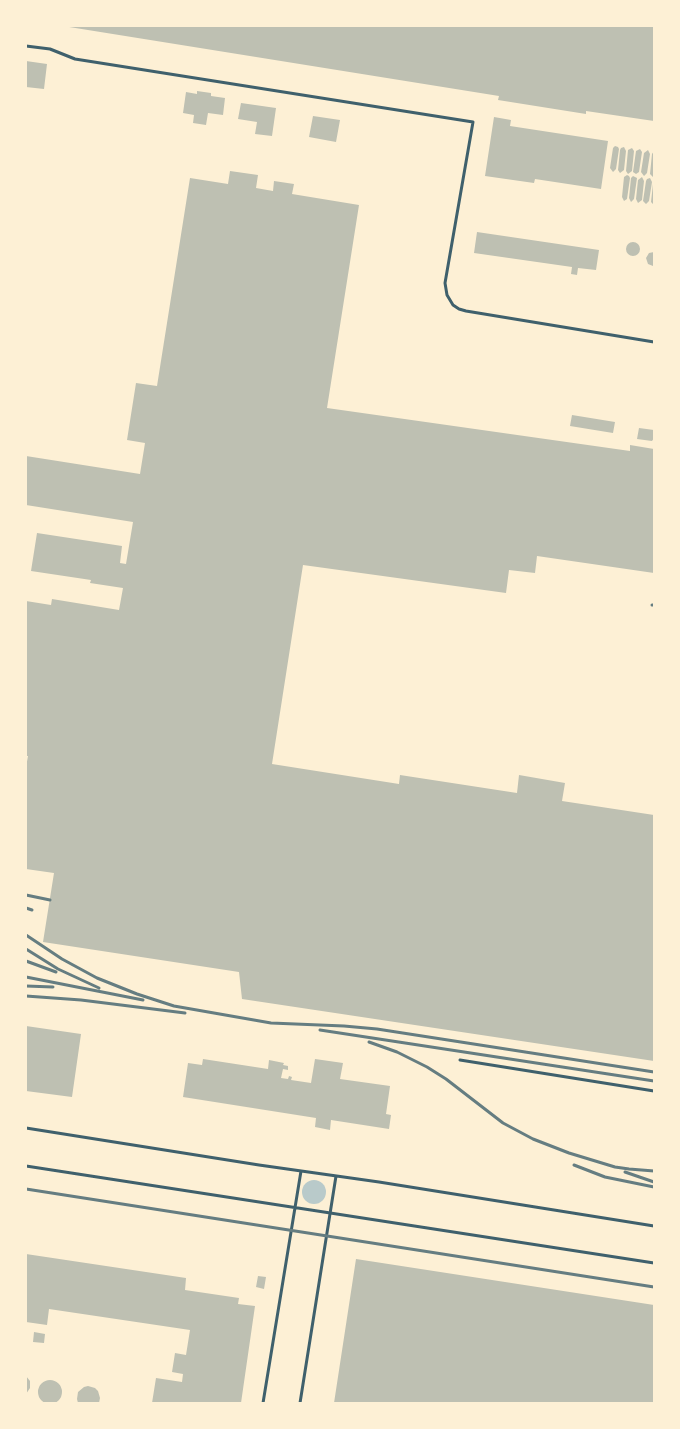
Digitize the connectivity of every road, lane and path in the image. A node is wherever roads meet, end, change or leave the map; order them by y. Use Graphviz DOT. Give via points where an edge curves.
graph roads {
  1 [pos="26,46"];
  2 [pos="654,342"];
  3 [pos="460,1060"];
  4 [pos="654,1091"];
  5 [pos="26,1128"];
  6 [pos="26,1166"];
  7 [pos="301,1171"];
  8 [pos="336,1176"];
  9 [pos="295,1208"];
  10 [pos="330,1213"];
  11 [pos="654,1226"];
  12 [pos="654,1263"];
  13 [pos="263,1403"];
  14 [pos="300,1403"];
  1 -- 2 [label="lane" via="50,49 75,59 473,122 445,283 447,295 453,305 466,311"];
  3 -- 4 [label="lane"];
  5 -- 7 [label="lane"];
  6 -- 9 [label="lane"];
  7 -- 8 [label="lane"];
  7 -- 9 [label="lane"];
  8 -- 10 [label="lane"];
  8 -- 11 [label="lane"];
  9 -- 10 [label="lane"];
  9 -- 13 [label="lane"];
  10 -- 12 [label="lane"];
  10 -- 14 [label="lane"];
}
